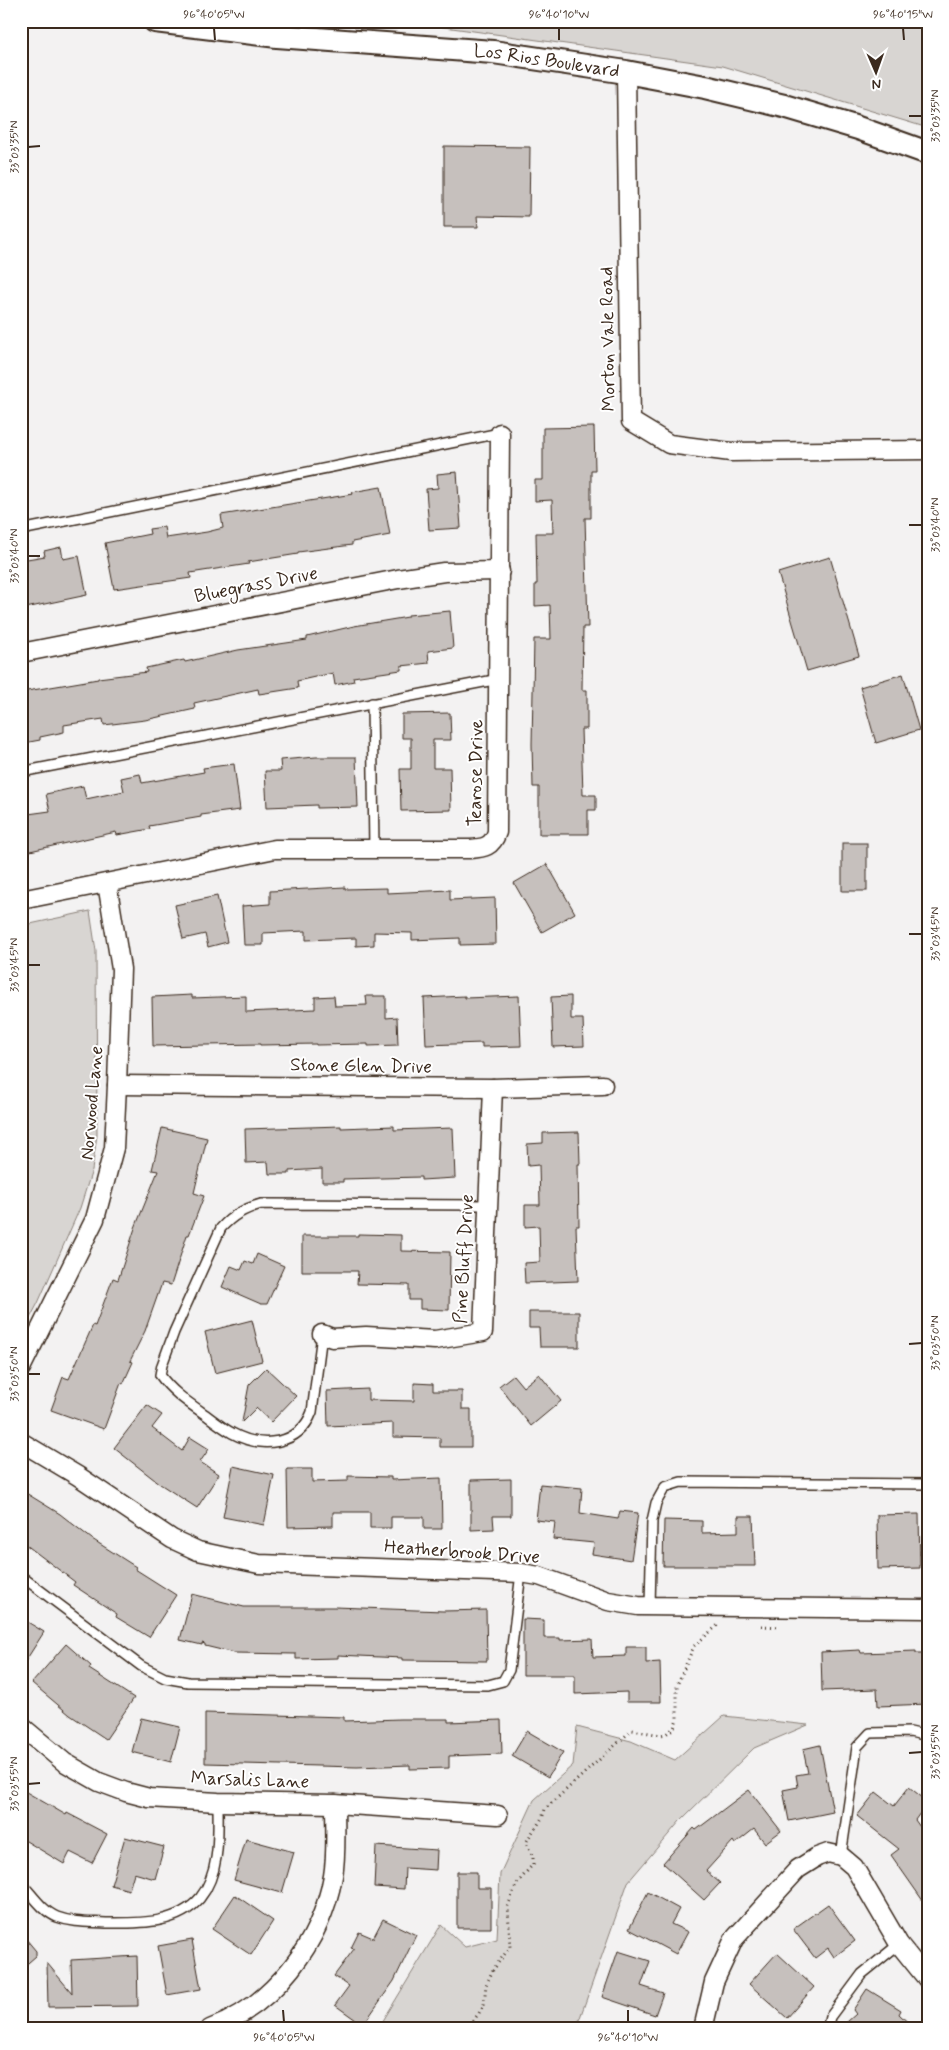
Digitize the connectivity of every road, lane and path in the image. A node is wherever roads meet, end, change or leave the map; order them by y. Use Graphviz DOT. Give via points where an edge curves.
graph roads {
  1 [pos="155,21"];
  2 [pos="626,72"];
  3 [pos="928,153"];
  4 [pos="500,432"];
  5 [pos="928,450"];
  6 [pos="21,530"];
  7 [pos="500,571"];
  8 [pos="21,653"];
  9 [pos="499,679"];
  10 [pos="372,703"];
  11 [pos="21,772"];
  12 [pos="374,849"];
  13 [pos="107,883"];
  14 [pos="21,900"];
  15 [pos="118,1085"];
  16 [pos="603,1085"];
  17 [pos="493,1088"];
  18 [pos="488,1206"];
  19 [pos="322,1334"];
  20 [pos="21,1368"];
  21 [pos="21,1442"];
  22 [pos="928,1484"];
  23 [pos="521,1573"];
  24 [pos="21,1576"];
  25 [pos="650,1606"];
  26 [pos="928,1609"];
  27 [pos="720,1622"];
  28 [pos="758,1626"];
  29 [pos="787,1626"];
  30 [pos="21,1726"];
  31 [pos="928,1736"];
  32 [pos="218,1802"];
  33 [pos="335,1804"];
  34 [pos="498,1815"];
  35 [pos="841,1856"];
  36 [pos="21,1883"];
  37 [pos="900,1944"];
  38 [pos="928,1980"];
  39 [pos="210,2029"];
  40 [pos="466,2029"];
  41 [pos="703,2029"];
  42 [pos="826,2029"];
  1 -- 2 [label="street, Los Rios Boulevard" via="277,36 493,52"];
  2 -- 3 [label="street, Los Rios Boulevard" via="705,86 784,106"];
  2 -- 5 [label="street, Morton Vale Road" via="631,422 669,444 730,452"];
  4 -- 6 [label="lane"];
  4 -- 7 [label="street, Tearose Drive"];
  7 -- 8 [label="street, Bluegrass Drive" via="444,572 398,579"];
  7 -- 9 [label="street, Tearose Drive"];
  9 -- 10 [label="lane"];
  9 -- 12 [label="street, Tearose Drive" via="495,839 484,848"];
  10 -- 11 [label="lane"];
  10 -- 12 [label="lane"];
  12 -- 13 [label="street, Tearose Drive" via="275,849"];
  13 -- 14 [label="street, Tearose Drive"];
  13 -- 15 [label="street, Norwood Lane" via="121,969"];
  15 -- 17 [label="street, Stone Glen Drive"];
  15 -- 20 [label="street, Norwood Lane" via="114,1148 95,1219"];
  16 -- 17 [label="street, Stone Glen Drive"];
  17 -- 18 [label="street, Pine Bluff Drive"];
  18 -- 19 [label="street, Pine Bluff Drive" via="483,1332 434,1340 366,1336 332,1338"];
  18 -- 19 [label="lane" via="261,1204 242,1210 221,1228 174,1332 160,1375 170,1389 233,1434 257,1441 278,1442 289,1439 308,1424"];
  21 -- 23 [label="street, Heatherbrook Drive" via="172,1539 198,1551 258,1564"];
  22 -- 25 [label="lane" via="681,1482 665,1488 656,1503 652,1521"];
  23 -- 24 [label="lane" via="509,1670 503,1681 488,1686 188,1682 165,1678 141,1666"];
  23 -- 25 [label="street, Heatherbrook Drive" via="539,1576 608,1601"];
  25 -- 26 [label="street, Heatherbrook Drive"];
  27 -- 40 [label="path" via="694,1646 680,1678 674,1728 666,1734 632,1730 545,1809 542,1820 526,1843 534,1864 516,1885 508,1906 510,1947 493,1970 486,1985 484,2004"];
  28 -- 29 [label="path"];
  30 -- 32 [label="street, Marsalis Lane" via="64,1762 99,1782 149,1798"];
  31 -- 35 [label="lane" via="910,1732 870,1733 857,1746"];
  32 -- 33 [label="street, Marsalis Lane"];
  32 -- 36 [label="lane" via="218,1845 208,1884 200,1898 185,1910 164,1919 140,1923 75,1922 55,1916"];
  33 -- 34 [label="street, Marsalis Lane"];
  33 -- 39 [label="street" via="333,1874 318,1925 288,1974 246,2011"];
  35 -- 37 [label="street" via="854,1867"];
  35 -- 41 [label="street" via="828,1853 798,1868 734,1939 714,1982"];
  37 -- 38 [label="street"];
  37 -- 42 [label="lane" via="862,1974 830,2016"];
}
